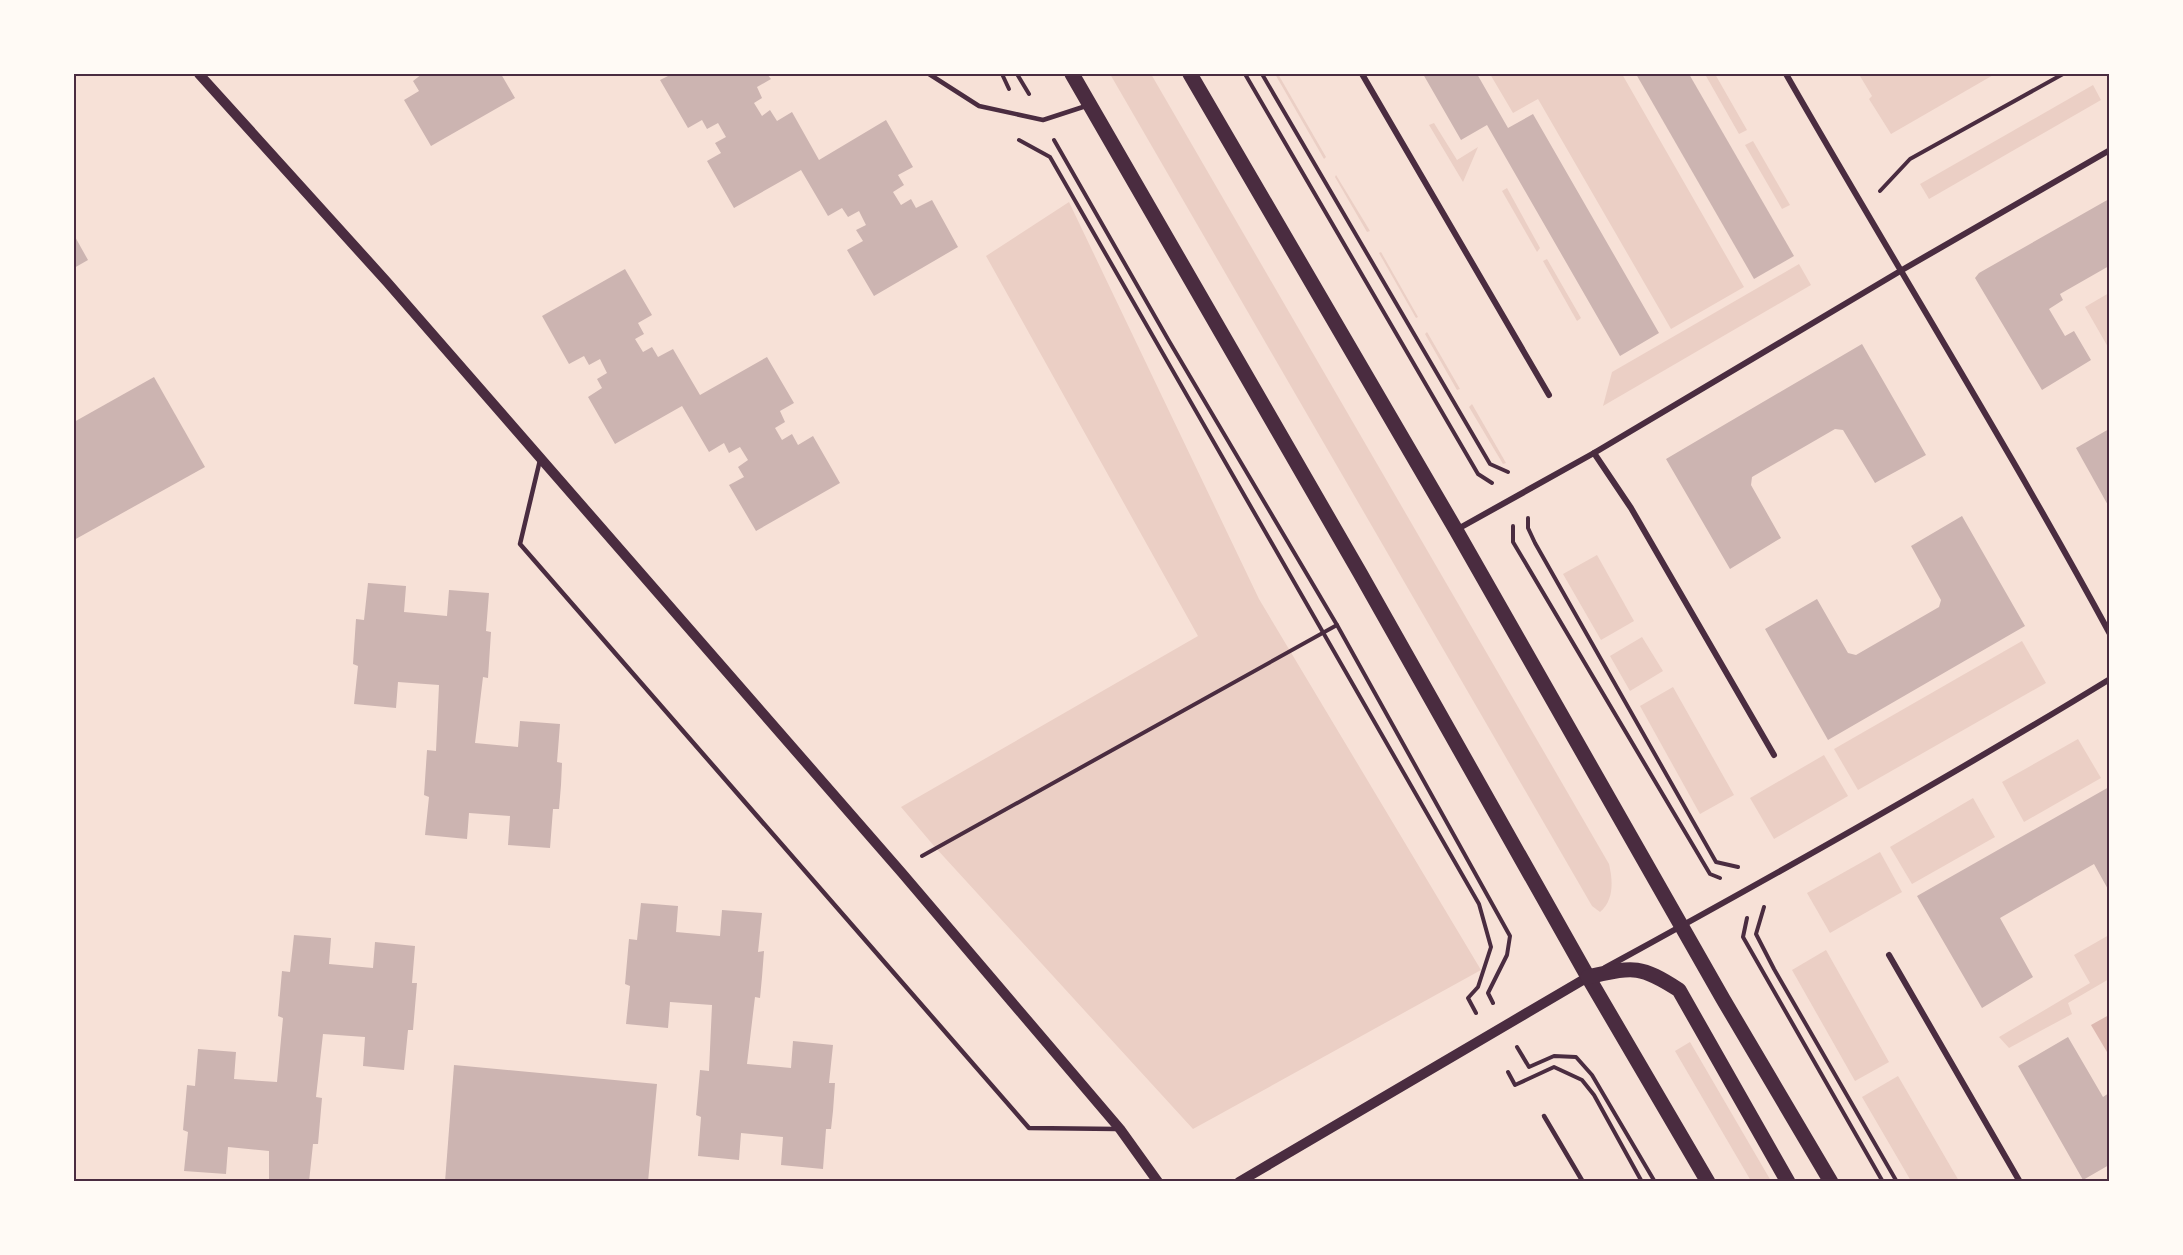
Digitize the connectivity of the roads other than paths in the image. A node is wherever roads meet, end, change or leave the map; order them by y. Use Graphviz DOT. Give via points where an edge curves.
graph roads {
  1 [pos="198,74"];
  2 [pos="929,74"];
  3 [pos="1072,74"];
  4 [pos="1190,74"];
  5 [pos="1362,74"];
  6 [pos="1786,74"];
  7 [pos="1090,104"];
  8 [pos="2109,150"];
  9 [pos="1902,270"];
  10 [pos="1549,395"];
  11 [pos="1594,453"];
  12 [pos="540,459"];
  13 [pos="1456,530"];
  14 [pos="2109,634"];
  15 [pos="2109,679"];
  16 [pos="1774,755"];
  17 [pos="1682,926"];
  18 [pos="1888,955"];
  19 [pos="1588,977"];
  20 [pos="1544,1116"];
  21 [pos="1120,1129"];
  22 [pos="1158,1182"];
  23 [pos="1239,1182"];
  24 [pos="1583,1182"];
  25 [pos="1708,1182"];
  26 [pos="1788,1182"];
  27 [pos="1832,1182"];
  28 [pos="2020,1182"];
  1 -- 12 [label="street" via="379,273"];
  2 -- 7 [label="lane" via="979,106 1043,120"];
  3 -- 7 [label="main road"];
  4 -- 13 [label="main road"];
  5 -- 10 [label="street"];
  6 -- 9 [label="street"];
  7 -- 19 [label="main road"];
  8 -- 9 [label="street"];
  9 -- 11 [label="street"];
  9 -- 14 [label="street"];
  11 -- 13 [label="street"];
  11 -- 16 [label="street" via="1631,508"];
  12 -- 21 [label="street"];
  12 -- 21 [label="lane" via="520,544 1029,1128"];
  13 -- 17 [label="main road"];
  15 -- 17 [label="street"];
  17 -- 19 [label="street"];
  17 -- 27 [label="main road"];
  18 -- 28 [label="street"];
  19 -- 23 [label="street"];
  19 -- 25 [label="main road"];
  19 -- 26 [label="main road" via="1626,968 1652,973 1679,990"];
  20 -- 24 [label="lane"];
  21 -- 22 [label="street"];
}
